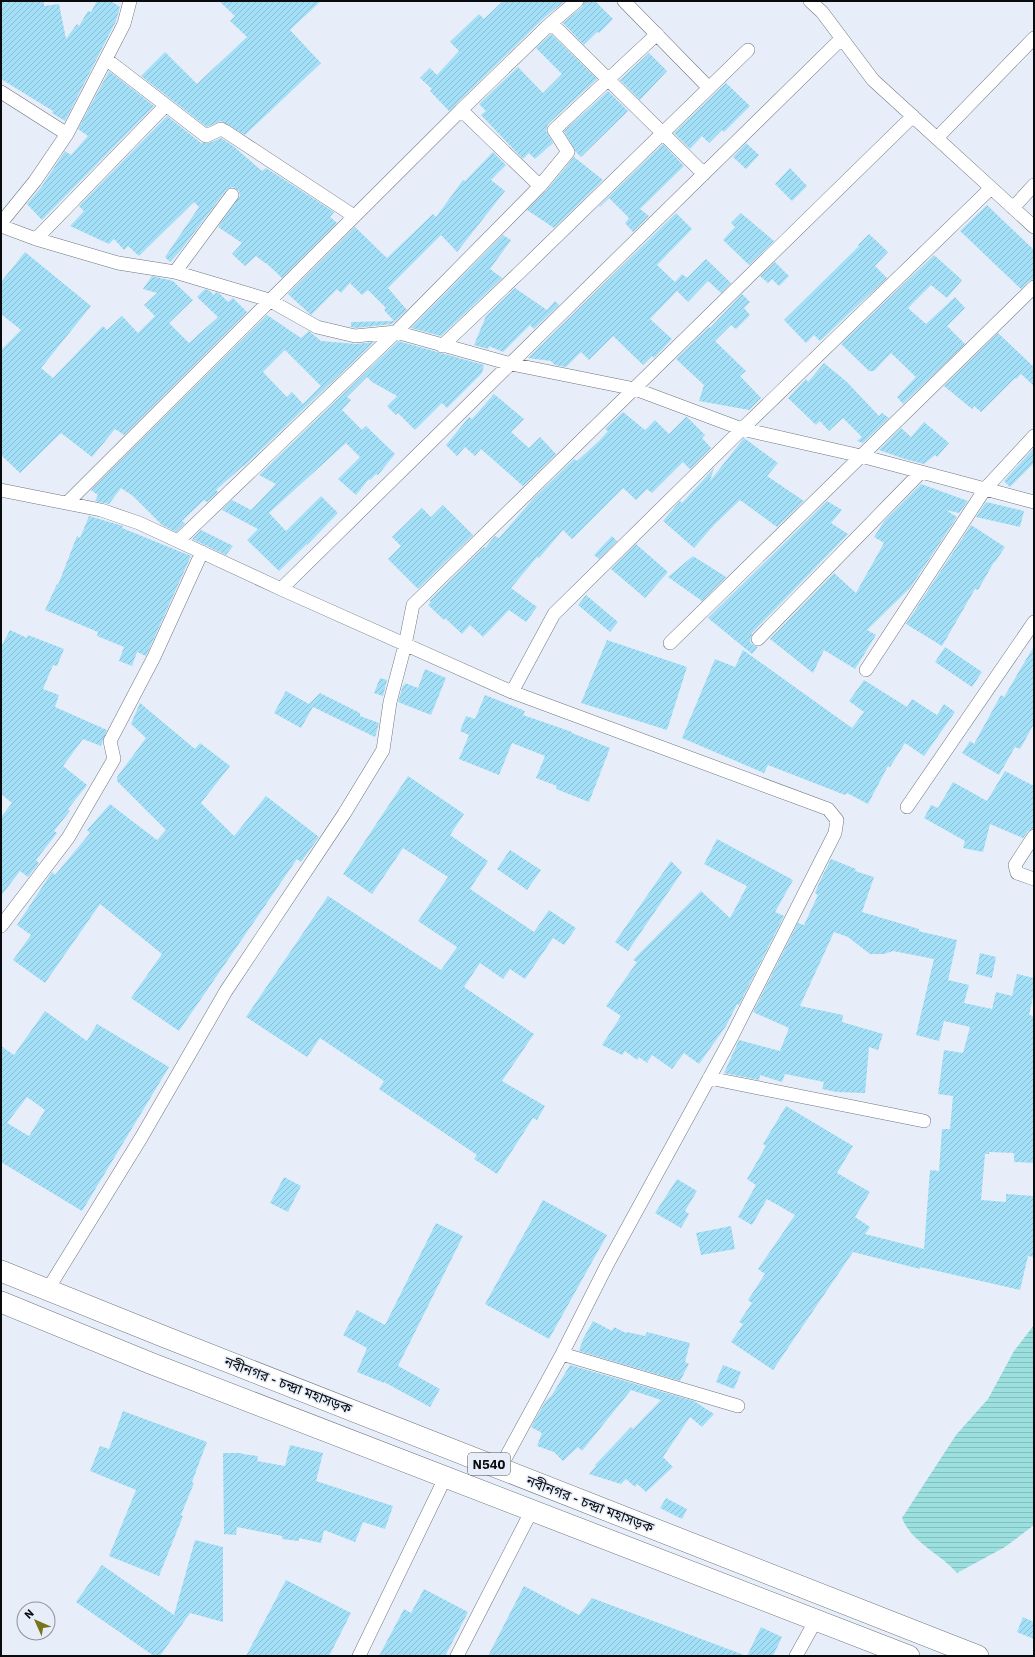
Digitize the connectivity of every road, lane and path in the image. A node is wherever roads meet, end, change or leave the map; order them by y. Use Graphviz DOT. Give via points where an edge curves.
graph roads {
  1 [pos="130,1"];
  2 [pos="577,1"];
  3 [pos="624,1"];
  4 [pos="810,1"];
  5 [pos="550,23"];
  6 [pos="657,34"];
  7 [pos="1034,38"];
  8 [pos="841,39"];
  9 [pos="748,50"];
  10 [pos="106,59"];
  11 [pos="607,79"];
  12 [pos="708,88"];
  13 [pos="1,92"];
  14 [pos="166,105"];
  15 [pos="461,110"];
  16 [pos="913,116"];
  17 [pos="662,133"];
  18 [pos="67,134"];
  19 [pos="937,138"];
  20 [pos="704,174"];
  21 [pos="540,186"];
  22 [pos="1034,186"];
  23 [pos="991,188"];
  24 [pos="232,195"];
  25 [pos="1013,208"];
  26 [pos="354,216"];
  27 [pos="1,225"];
  28 [pos="1034,227"];
  29 [pos="36,239"];
  30 [pos="175,272"];
  31 [pos="1034,287"];
  32 [pos="269,300"];
  33 [pos="396,332"];
  34 [pos="442,346"];
  35 [pos="511,364"];
  36 [pos="634,389"];
  37 [pos="742,429"];
  38 [pos="1034,436"];
  39 [pos="861,456"];
  40 [pos="920,472"];
  41 [pos="984,489"];
  42 [pos="1,490"];
  43 [pos="1034,502"];
  44 [pos="67,503"];
  45 [pos="178,541"];
  46 [pos="202,552"];
  47 [pos="281,589"];
  48 [pos="1034,622"];
  49 [pos="758,639"];
  50 [pos="670,643"];
  51 [pos="405,645"];
  52 [pos="866,670"];
  53 [pos="512,692"];
  54 [pos="907,807"];
  55 [pos="1034,836"];
  56 [pos="1034,879"];
  57 [pos="1,926"];
  58 [pos="709,1078"];
  59 [pos="924,1121"];
  60 [pos="1,1271"];
  61 [pos="48,1289"];
  62 [pos="1,1302"];
  63 [pos="562,1354"];
  64 [pos="738,1406"];
  65 [pos="500,1468"];
  66 [pos="446,1476"];
  67 [pos="532,1510"];
  68 [pos="816,1620"];
  69 [pos="359,1656"];
  70 [pos="457,1656"];
  71 [pos="796,1656"];
  72 [pos="909,1656"];
  73 [pos="978,1656"];
  1 -- 10 [label="street" via="124,24"];
  2 -- 5 [label="street"];
  3 -- 6 [label="street"];
  4 -- 8 [label="street" via="822,12"];
  5 -- 11 [label="street"];
  5 -- 15 [label="street"];
  6 -- 11 [label="street"];
  6 -- 12 [label="street"];
  7 -- 19 [label="street"];
  8 -- 16 [label="street" via="874,80"];
  8 -- 20 [label="street"];
  9 -- 12 [label="street"];
  10 -- 14 [label="street"];
  10 -- 18 [label="street"];
  11 -- 17 [label="street"];
  11 -- 21 [label="street" via="554,130 568,152"];
  12 -- 17 [label="street"];
  13 -- 18 [label="street"];
  14 -- 26 [label="street" via="206,136 221,129"];
  14 -- 29 [label="street"];
  15 -- 21 [label="street"];
  15 -- 26 [label="street"];
  16 -- 19 [label="street"];
  16 -- 36 [label="street"];
  17 -- 20 [label="street"];
  17 -- 34 [label="street"];
  18 -- 27 [label="street"];
  19 -- 23 [label="street"];
  20 -- 35 [label="street"];
  21 -- 33 [label="street"];
  22 -- 25 [label="street"];
  23 -- 25 [label="street"];
  23 -- 37 [label="street"];
  24 -- 30 [label="street"];
  25 -- 28 [label="street"];
  26 -- 32 [label="street"];
  27 -- 29 [label="street"];
  29 -- 30 [label="street" via="118,263"];
  30 -- 32 [label="street"];
  31 -- 39 [label="street"];
  32 -- 33 [label="street" via="325,329 355,336"];
  32 -- 44 [label="street"];
  33 -- 34 [label="street"];
  33 -- 45 [label="street"];
  34 -- 35 [label="street"];
  35 -- 36 [label="street"];
  35 -- 47 [label="street"];
  36 -- 37 [label="street"];
  36 -- 51 [label="street" via="412,606"];
  37 -- 39 [label="street"];
  37 -- 53 [label="street" via="554,614"];
  38 -- 41 [label="street"];
  39 -- 40 [label="street"];
  39 -- 50 [label="street"];
  40 -- 41 [label="street"];
  40 -- 49 [label="street"];
  41 -- 43 [label="street"];
  41 -- 52 [label="street"];
  42 -- 44 [label="street"];
  44 -- 45 [label="street" via="101,510 139,523"];
  45 -- 46 [label="street"];
  46 -- 47 [label="street"];
  46 -- 57 [label="street" via="154,658 110,742 114,760 68,838"];
  47 -- 51 [label="street"];
  48 -- 54 [label="street"];
  51 -- 53 [label="street"];
  51 -- 61 [label="street" via="390,702 383,750 344,814 226,991 142,1138"];
  53 -- 58 [label="street" via="828,809 838,820 835,833"];
  55 -- 56 [label="street" via="1015,865 1017,873"];
  58 -- 59 [label="street"];
  58 -- 63 [label="street" via="607,1265"];
  60 -- 61 [label="highway, নবীনগর - চন্দ্রা মহাসড়ক / N540"];
  61 -- 65 [label="highway, নবীনগর - চন্দ্রা মহাসড়ক / N540"];
  62 -- 66 [label="highway, নবীনগর - চন্দ্রা মহাসড়ক / N540" via="150,1363"];
  63 -- 64 [label="street"];
  63 -- 65 [label="street"];
  65 -- 73 [label="highway, নবীনগর - চন্দ্রা মহাসড়ক / N540"];
  66 -- 67 [label="highway, নবীনগর - চন্দ্রা মহাসড়ক / N540"];
  66 -- 69 [label="street"];
  67 -- 68 [label="highway, নবীনগর - চন্দ্রা মহাসড়ক / N540"];
  67 -- 70 [label="street"];
  68 -- 71 [label="street"];
  68 -- 72 [label="highway, নবীনগর - চন্দ্রা মহাসড়ক / N540"];
}
